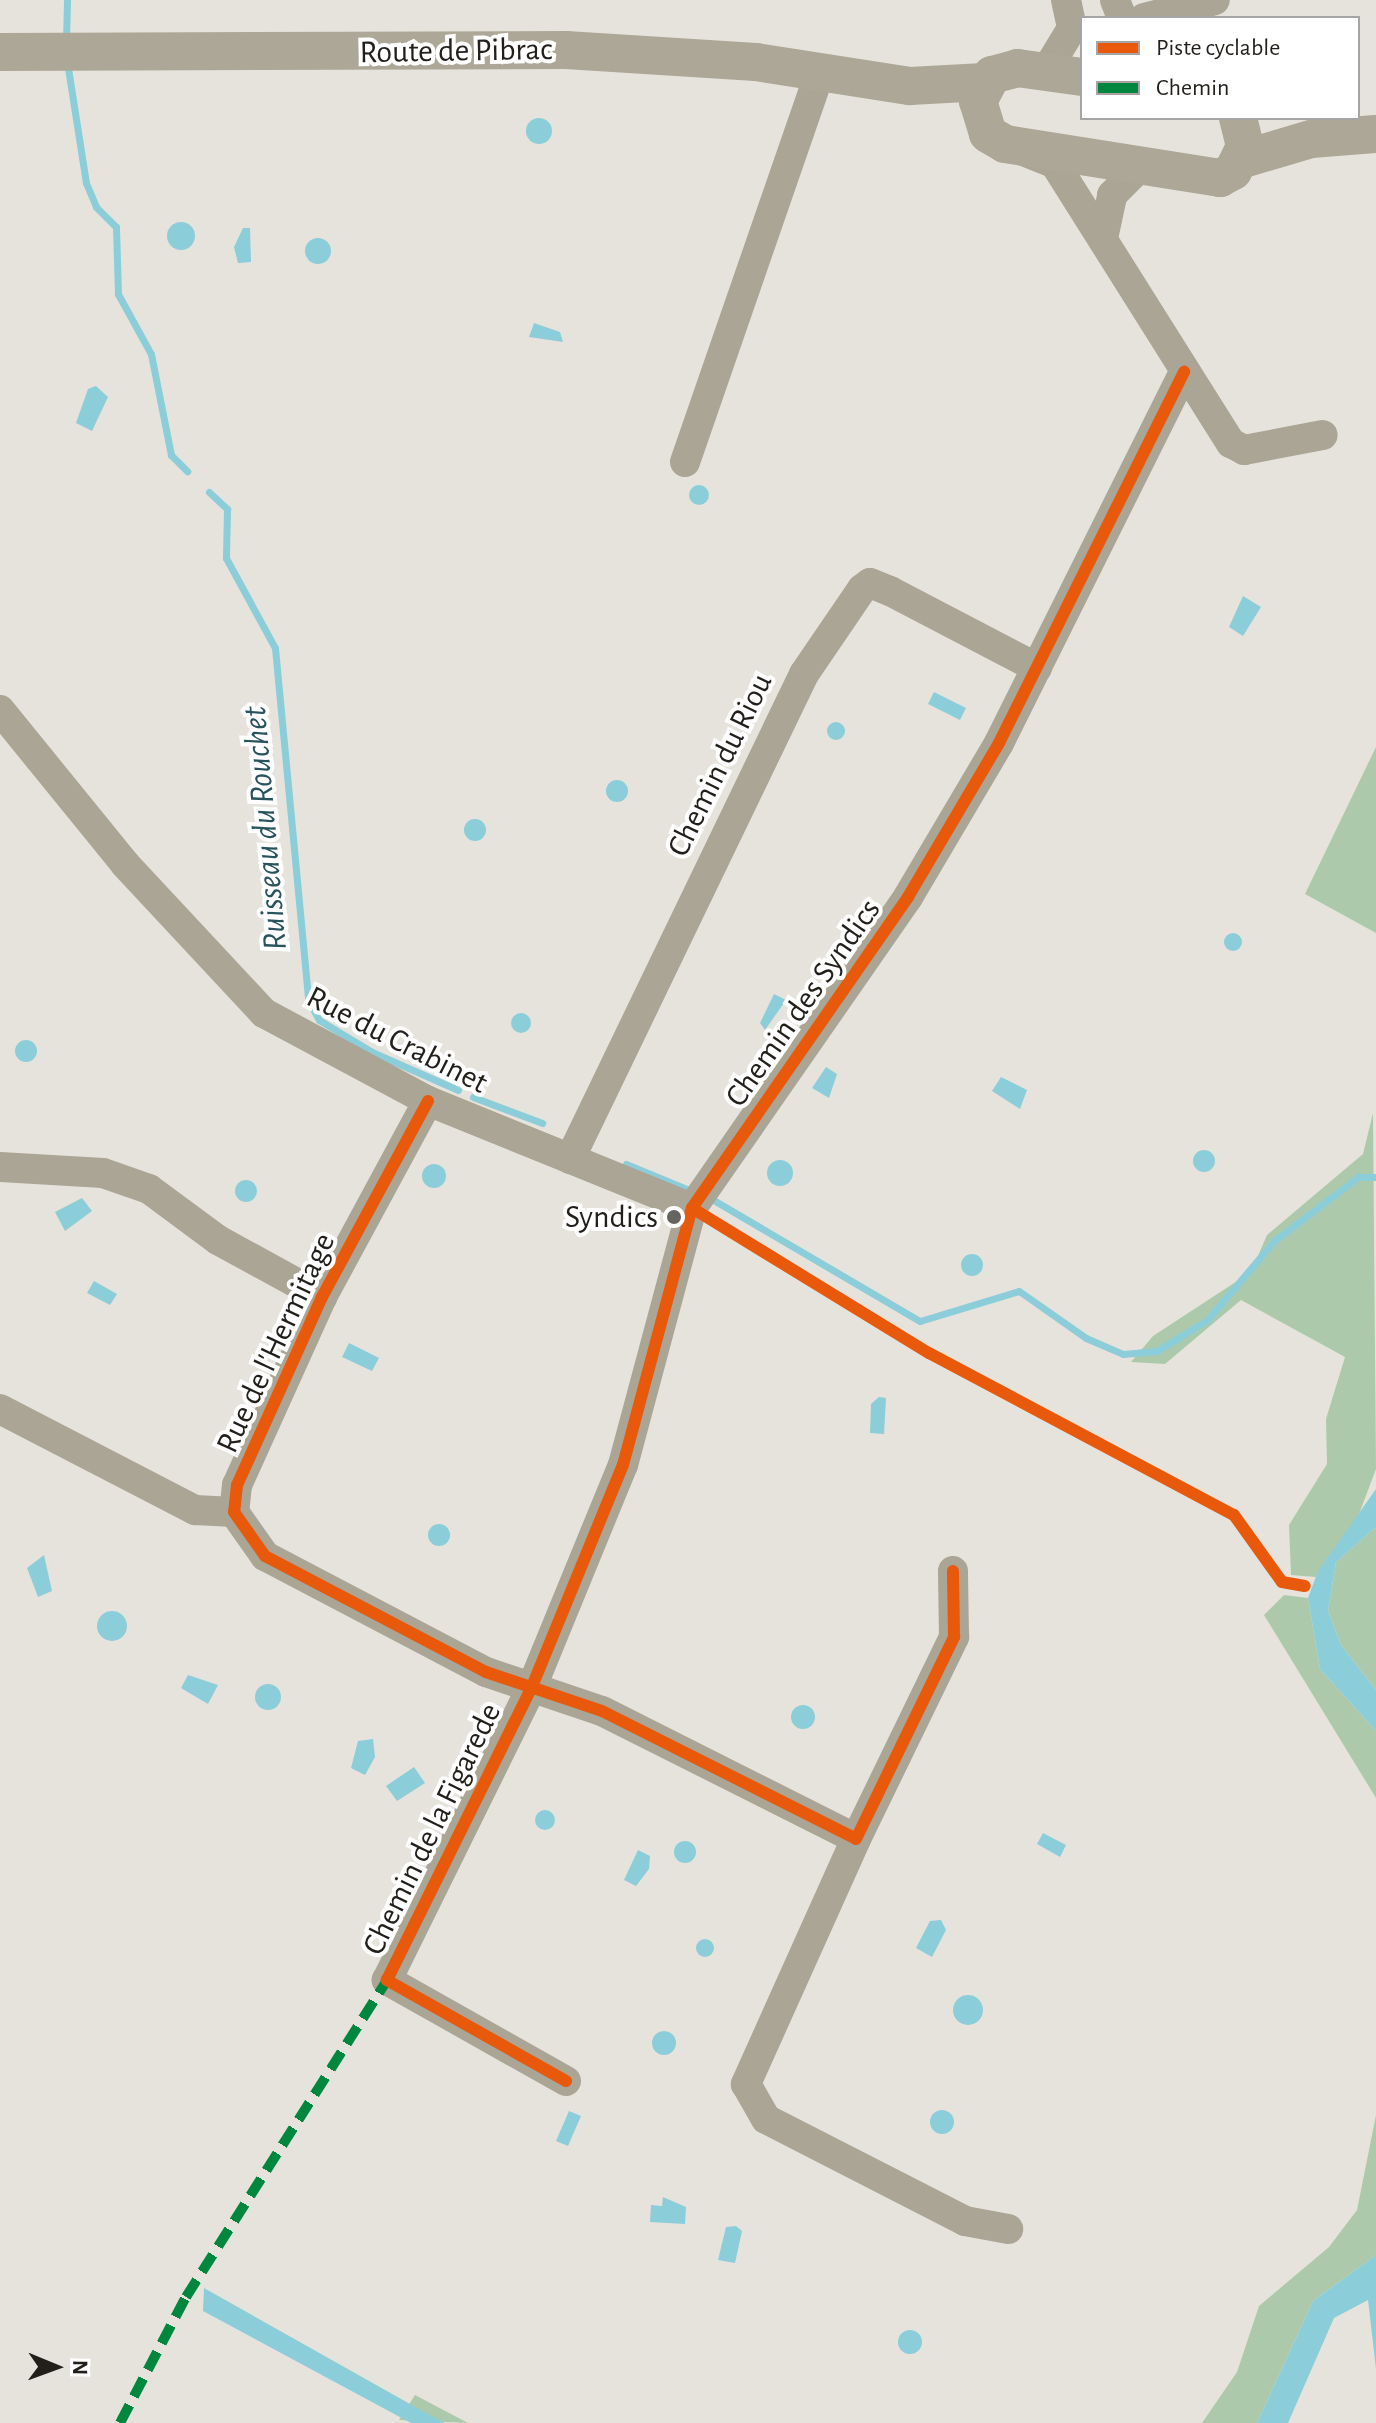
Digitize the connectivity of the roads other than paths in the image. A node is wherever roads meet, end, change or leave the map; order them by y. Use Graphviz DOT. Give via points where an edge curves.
graph roads {
  1 [pos="1066,0"];
  2 [pos="1215,0"];
  3 [pos="1152,16"];
  4 [pos="0,52"];
  5 [pos="821,70"];
  6 [pos="1064,74"];
  7 [pos="990,115"];
  8 [pos="1239,120"];
  9 [pos="1245,120"];
  10 [pos="1376,134"];
  11 [pos="1311,139"];
  12 [pos="1240,160"];
  13 [pos="1140,167"];
  14 [pos="1104,234"];
  15 [pos="1184,372"];
  16 [pos="1323,435"];
  17 [pos="685,462"];
  18 [pos="1037,668"];
  19 [pos="0,710"];
  20 [pos="428,1101"];
  21 [pos="570,1159"];
  22 [pos="0,1167"];
  23 [pos="698,1199"];
  24 [pos="322,1297"];
  25 [pos="0,1409"];
  26 [pos="234,1512"];
  27 [pos="953,1571"];
  28 [pos="531,1689"];
  29 [pos="856,1839"];
  30 [pos="566,2081"];
  31 [pos="1008,2229"];
  1 -- 6 [label="street" via="1072,28"];
  2 -- 3 [label="street"];
  4 -- 5 [label="main road, Route de Pibrac" via="566,50"];
  5 -- 7 [label="main road, Route de Pibrac" via="910,86"];
  5 -- 17 [label="street"];
  6 -- 7 [label="main road" via="1001,71"];
  7 -- 13 [label="main road, Route de Pibrac"];
  7 -- 14 [label="street" via="1055,164"];
  8 -- 12 [label="main road" via="1245,130"];
  9 -- 11 [label="main road"];
  10 -- 11 [label="main road"];
  11 -- 12 [label="main road"];
  12 -- 13 [label="main road, Route de Pibrac" via="1220,178"];
  13 -- 14 [label="street" via="1112,195"];
  14 -- 15 [label="street"];
  15 -- 16 [label="street" via="1231,443 1244,450"];
  15 -- 18 [label="street, Chemin des Syndics"];
  18 -- 21 [label="street, Chemin du Riou" via="890,591 870,583 862,589 804,674"];
  18 -- 23 [label="street, Chemin des Syndics" via="908,897"];
  19 -- 20 [label="street, Rue du Crabinet" via="125,864 264,1013"];
  20 -- 21 [label="street, Rue du Crabinet"];
  20 -- 24 [label="street, Rue de l'Hermitage"];
  21 -- 23 [label="street, Rue du Crabinet"];
  22 -- 24 [label="street" via="103,1173 149,1189 218,1240"];
  23 -- 28 [label="street, Chemin des Syndics" via="623,1465"];
  24 -- 26 [label="street, Rue de l'Hermitage" via="237,1485"];
  25 -- 26 [label="street" via="195,1510"];
  26 -- 28 [label="street" via="265,1556"];
  27 -- 29 [label="street" via="954,1637"];
  28 -- 29 [label="street" via="602,1711"];
  28 -- 30 [label="street, Chemin de la Figarede" via="387,1980"];
  29 -- 31 [label="street" via="746,2084 766,2119 965,2221"];
}
